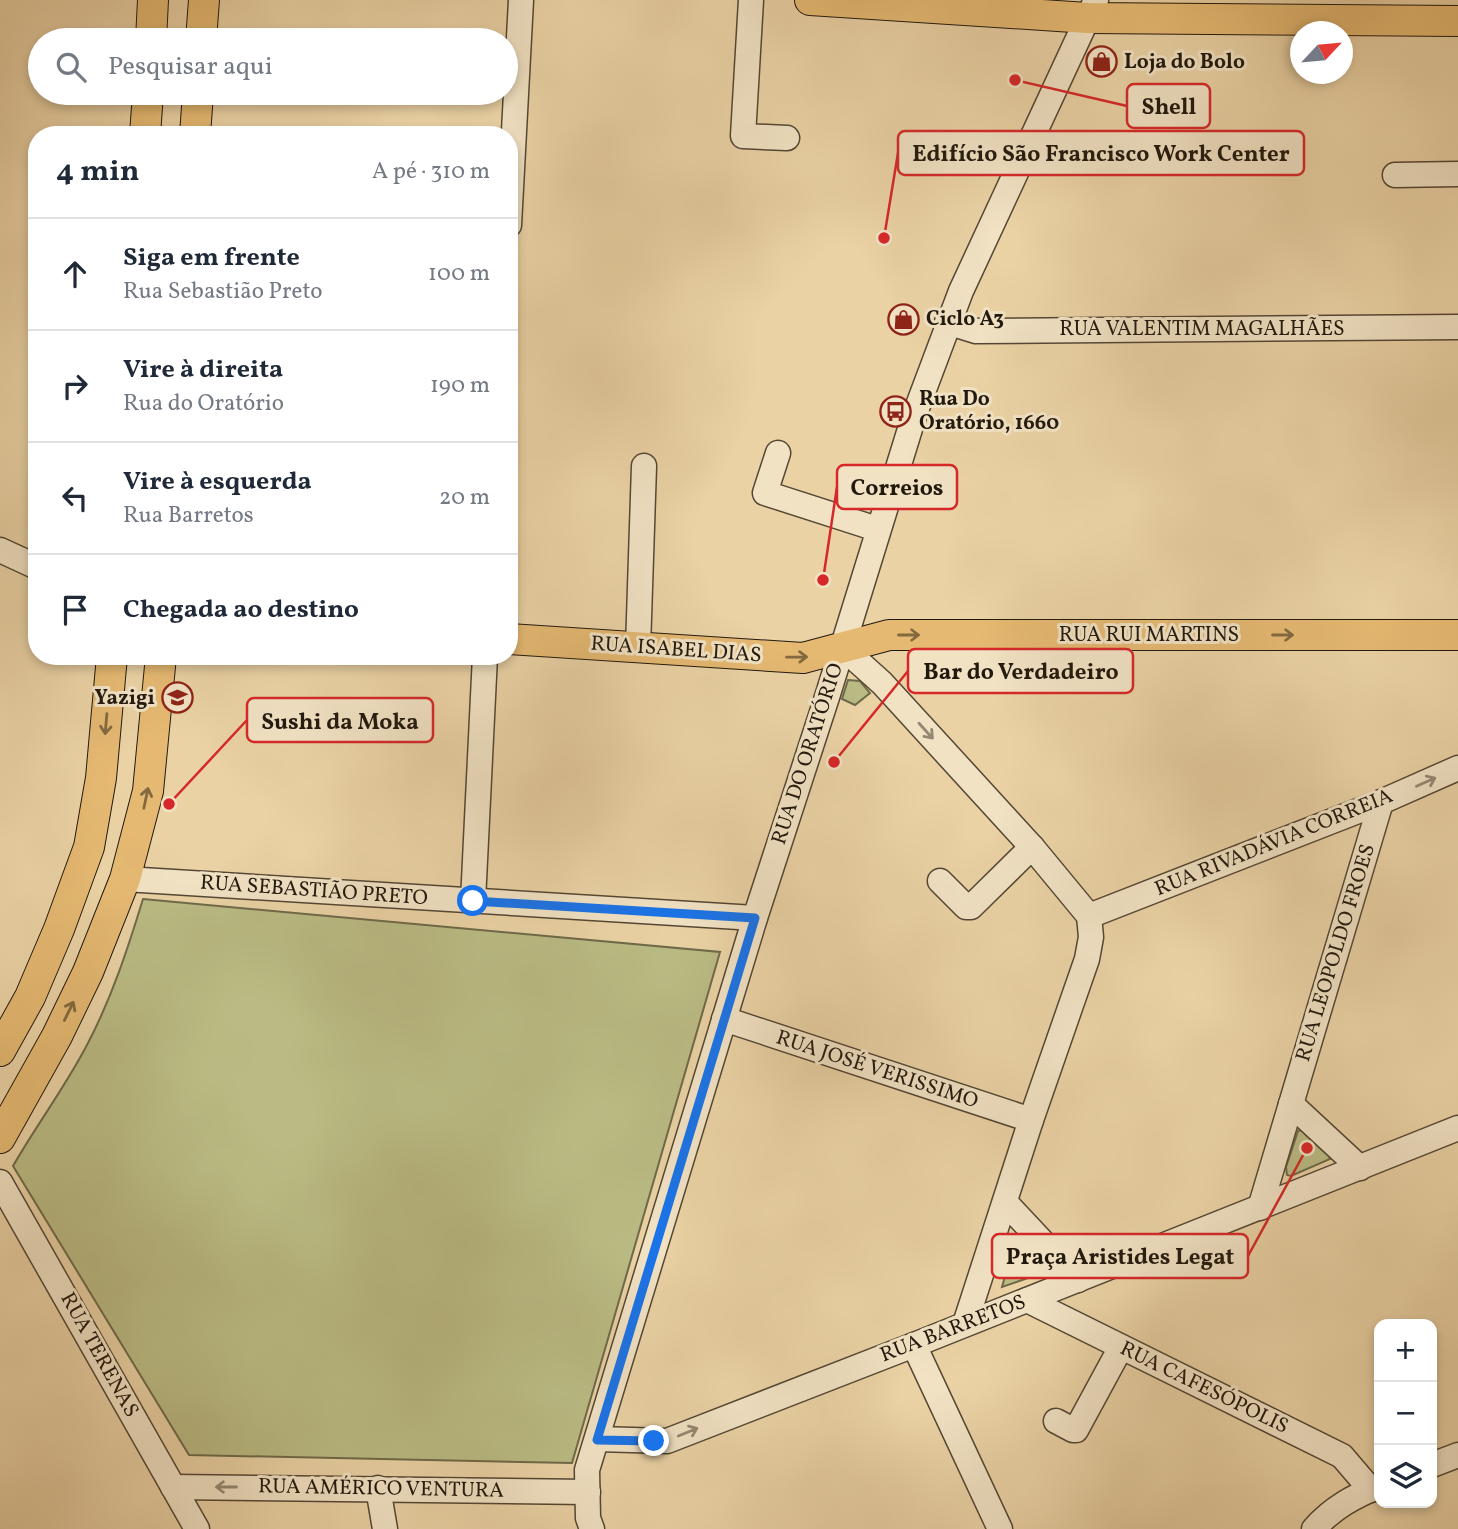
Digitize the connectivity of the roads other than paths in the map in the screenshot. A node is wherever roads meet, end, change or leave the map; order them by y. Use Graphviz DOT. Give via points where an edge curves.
graph roads {
  1 [pos="153,0"];
  2 [pos="204,0"];
  3 [pos="522,0"];
  4 [pos="751,0"];
  5 [pos="810,0"];
  6 [pos="858,1"];
  7 [pos="1092,9"];
  8 [pos="1458,21"];
  9 [pos="152,28"];
  10 [pos="202,28"];
  11 [pos="518,69"];
  12 [pos="147,105"];
  13 [pos="197,105"];
  14 [pos="516,105"];
  15 [pos="146,126"];
  16 [pos="196,126"];
  17 [pos="515,126"];
  18 [pos="787,138"];
  19 [pos="1458,174"];
  20 [pos="1395,175"];
  21 [pos="947,322"];
  22 [pos="1458,327"];
  23 [pos="778,453"];
  24 [pos="644,466"];
  25 [pos="877,529"];
  26 [pos="0,550"];
  27 [pos="28,563"];
  28 [pos="1458,635"];
  29 [pos="518,640"];
  30 [pos="638,648"];
  31 [pos="843,648"];
  32 [pos="111,665"];
  33 [pos="160,665"];
  34 [pos="485,665"];
  35 [pos="1458,768"];
  36 [pos="1381,802"];
  37 [pos="1032,847"];
  38 [pos="125,879"];
  39 [pos="940,881"];
  40 [pos="473,901"];
  41 [pos="1089,916"];
  42 [pos="755,918"];
  43 [pos="724,1019"];
  44 [pos="0,1051"];
  45 [pos="1291,1104"];
  46 [pos="1031,1121"];
  47 [pos="1458,1128"];
  48 [pos="0,1138"];
  49 [pos="1360,1168"];
  50 [pos="0,1181"];
  51 [pos="1004,1202"];
  52 [pos="1260,1208"];
  53 [pos="1078,1280"];
  54 [pos="1027,1300"];
  55 [pos="965,1324"];
  56 [pos="914,1345"];
  57 [pos="1121,1347"];
  58 [pos="1056,1421"];
  59 [pos="597,1440"];
  60 [pos="1458,1455"];
  61 [pos="1437,1463"];
  62 [pos="173,1487"];
  63 [pos="1374,1487"];
  64 [pos="378,1488"];
  65 [pos="1374,1488"];
  66 [pos="588,1492"];
  67 [pos="197,1529"];
  68 [pos="385,1529"];
  69 [pos="592,1529"];
  70 [pos="1000,1529"];
  71 [pos="1314,1529"];
  1 -- 9 [label="main road"];
  2 -- 10 [label="main road"];
  3 -- 11 [label="street"];
  4 -- 18 [label="street" via="743,136"];
  5 -- 6 [label="main road"];
  6 -- 7 [label="main road"];
  7 -- 8 [label="main road"];
  7 -- 21 [label="street, RUA DO ORATÓRIO"];
  12 -- 15 [label="main road"];
  13 -- 16 [label="main road"];
  14 -- 17 [label="street"];
  19 -- 20 [label="street"];
  21 -- 22 [label="street, RUA VALENTIM MAGALHÃES" via="976,331"];
  21 -- 25 [label="street, RUA DO ORATÓRIO"];
  23 -- 25 [label="street" via="765,493"];
  24 -- 30 [label="street"];
  25 -- 31 [label="street, RUA DO ORATÓRIO"];
  26 -- 27 [label="street"];
  31 -- 28 [label="main road, RUA RUI MARTINS, one-way" via="889,635"];
  29 -- 30 [label="main road, RUA ISABEL DIAS"];
  30 -- 31 [label="main road, RUA ISABEL DIAS, one-way" via="803,658"];
  31 -- 37 [label="street, one-way" via="882,683"];
  31 -- 42 [label="street, RUA DO ORATÓRIO"];
  32 -- 44 [label="main road, one-way" via="101,778 89,847 60,929"];
  38 -- 33 [label="main road, one-way" via="148,791"];
  34 -- 40 [label="street"];
  36 -- 35 [label="street, RUA RIVADÁVIA CORREIA, one-way"];
  36 -- 41 [label="street, RUA RIVADÁVIA CORREIA"];
  36 -- 45 [label="street, RUA LEOPOLDO FROES"];
  37 -- 39 [label="street" via="970,907"];
  37 -- 41 [label="street"];
  38 -- 40 [label="street, RUA SEBASTIÃO PRETO"];
  48 -- 38 [label="main road, one-way" via="88,972"];
  40 -- 42 [label="street, RUA SEBASTIÃO PRETO"];
  41 -- 46 [label="street" via="1087,959"];
  42 -- 43 [label="street, RUA DO ORATÓRIO"];
  43 -- 46 [label="street, RUA JOSÉ VERISSIMO"];
  43 -- 59 [label="street, RUA DO ORATÓRIO"];
  45 -- 49 [label="street"];
  45 -- 52 [label="street, RUA LEOPOLDO FROES"];
  46 -- 51 [label="street"];
  47 -- 49 [label="street, RUA BARRETOS"];
  49 -- 52 [label="street, RUA BARRETOS"];
  50 -- 62 [label="street, RUA TERENAS"];
  51 -- 53 [label="street"];
  51 -- 55 [label="street"];
  52 -- 53 [label="street, RUA BARRETOS"];
  53 -- 54 [label="street, RUA BARRETOS"];
  54 -- 55 [label="street, RUA BARRETOS"];
  54 -- 57 [label="street, RUA CAFESÓPOLIS"];
  55 -- 56 [label="street, RUA BARRETOS"];
  59 -- 56 [label="street, RUA BARRETOS, one-way" via="667,1441"];
  56 -- 70 [label="street"];
  57 -- 58 [label="street" via="1076,1430"];
  57 -- 63 [label="street, RUA CAFESÓPOLIS" via="1342,1456"];
  59 -- 66 [label="street, RUA DO ORATÓRIO" via="587,1470"];
  60 -- 61 [label="street"];
  64 -- 62 [label="street, RUA AMÉRICO VENTURA, one-way"];
  62 -- 67 [label="street, RUA TERENAS"];
  64 -- 66 [label="street, RUA AMÉRICO VENTURA"];
  64 -- 68 [label="street"];
  65 -- 71 [label="street" via="1354,1496"];
  66 -- 69 [label="street, RUA DO ORATÓRIO"];
}
